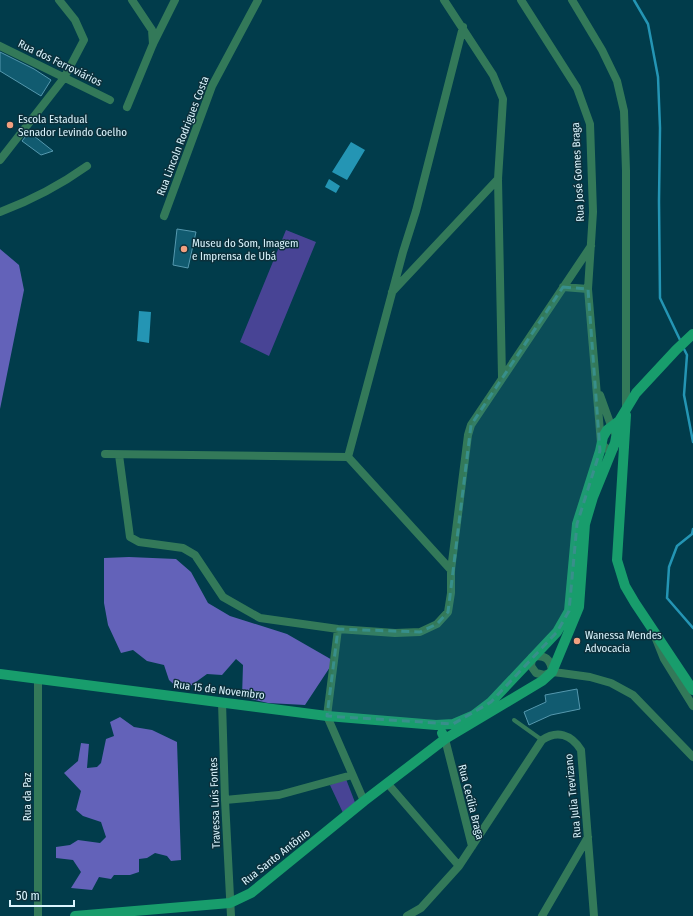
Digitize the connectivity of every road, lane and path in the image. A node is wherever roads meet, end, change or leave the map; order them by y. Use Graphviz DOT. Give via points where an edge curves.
graph roads {
  1 [pos="59,0"];
  2 [pos="132,0"];
  3 [pos="175,0"];
  4 [pos="258,0"];
  5 [pos="444,0"];
  6 [pos="521,0"];
  7 [pos="572,0"];
  8 [pos="463,27"];
  9 [pos="153,44"];
  10 [pos="0,46"];
  11 [pos="64,78"];
  12 [pos="110,100"];
  13 [pos="127,107"];
  14 [pos="0,160"];
  15 [pos="87,166"];
  16 [pos="498,179"];
  17 [pos="0,212"];
  18 [pos="164,216"];
  19 [pos="591,246"];
  20 [pos="564,287"];
  21 [pos="588,289"];
  22 [pos="392,293"];
  23 [pos="690,337"];
  24 [pos="502,377"];
  25 [pos="597,384"];
  26 [pos="626,407"];
  27 [pos="615,424"];
  28 [pos="601,443"];
  29 [pos="615,445"];
  30 [pos="105,454"];
  31 [pos="119,455"];
  32 [pos="348,457"];
  33 [pos="451,570"];
  34 [pos="652,628"];
  35 [pos="338,629"];
  36 [pos="532,658"];
  37 [pos="552,672"];
  38 [pos="0,674"];
  39 [pos="38,678"];
  40 [pos="693,690"];
  41 [pos="222,702"];
  42 [pos="693,706"];
  43 [pos="327,716"];
  44 [pos="514,720"];
  45 [pos="436,725"];
  46 [pos="444,739"];
  47 [pos="542,740"];
  48 [pos="693,757"];
  49 [pos="352,776"];
  50 [pos="388,784"];
  51 [pos="225,800"];
  52 [pos="364,802"];
  53 [pos="588,837"];
  54 [pos="472,846"];
  55 [pos="458,866"];
  56 [pos="230,902"];
  57 [pos="38,916"];
  58 [pos="75,916"];
  59 [pos="231,916"];
  60 [pos="407,916"];
  61 [pos="542,916"];
  62 [pos="594,916"];
  1 -- 11 [label="street" via="75,20 84,40"];
  2 -- 9 [label="street" via="152,30"];
  3 -- 9 [label="street"];
  4 -- 18 [label="street, Rua Lincoln Rodrigues Costa" via="212,86"];
  5 -- 8 [label="street"];
  6 -- 19 [label="street, Rua José Gomes Braga" via="576,88 590,124 593,212"];
  7 -- 26 [label="street" via="617,81 624,111"];
  8 -- 16 [label="street" via="493,75 503,99"];
  8 -- 22 [label="street" via="416,211"];
  9 -- 13 [label="street"];
  10 -- 11 [label="street, Rua dos Ferroviários"];
  11 -- 12 [label="street, Rua dos Ferroviários"];
  11 -- 14 [label="street"];
  15 -- 17 [label="street" via="59,186 31,201"];
  16 -- 22 [label="street"];
  16 -- 24 [label="street"];
  19 -- 20 [label="street"];
  19 -- 21 [label="street, Rua José Gomes Braga"];
  20 -- 21 [label="street"];
  20 -- 24 [label="street"];
  21 -- 25 [label="street, Rua José Gomes Braga"];
  22 -- 32 [label="street"];
  23 -- 26 [label="street" via="636,393"];
  24 -- 33 [label="street" via="471,425 468,436"];
  25 -- 27 [label="street"];
  25 -- 28 [label="street"];
  26 -- 27 [label="street"];
  26 -- 34 [label="street" via="617,560 625,586"];
  27 -- 28 [label="street, Rua 15 de Novembro" via="605,434"];
  27 -- 29 [label="street"];
  28 -- 29 [label="street" via="607,449"];
  28 -- 36 [label="street, Rua 15 de Novembro" via="577,524 568,611 557,632"];
  29 -- 37 [label="street" via="593,497 585,524 579,606"];
  30 -- 31 [label="street"];
  31 -- 32 [label="street"];
  31 -- 35 [label="street" via="130,537 139,542 183,548 195,555 223,597 260,618"];
  32 -- 33 [label="street"];
  33 -- 35 [label="street" via="448,612 437,624 420,632"];
  34 -- 40 [label="street"];
  34 -- 42 [label="street" via="664,659"];
  35 -- 43 [label="street"];
  36 -- 37 [label="street" via="547,658 552,664"];
  36 -- 37 [label="street" via="531,666 536,673 544,675"];
  36 -- 45 [label="street, Rua 15 de Novembro" via="491,702 474,715 453,724"];
  37 -- 46 [label="street, Rua Santo Antônio" via="542,682"];
  37 -- 48 [label="street" via="590,676 611,683 632,695"];
  38 -- 39 [label="street, Rua 15 de Novembro"];
  39 -- 41 [label="street, Rua 15 de Novembro"];
  39 -- 57 [label="street, Rua da Paz"];
  41 -- 43 [label="street, Rua 15 de Novembro"];
  41 -- 51 [label="street, Travessa Luís Fontes"];
  43 -- 45 [label="street, Rua 15 de Novembro"];
  43 -- 49 [label="street"];
  44 -- 47 [label="lane"];
  45 -- 46 [label="street"];
  46 -- 50 [label="street, Rua Santo Antônio"];
  46 -- 54 [label="street, Rua Cecília Braga"];
  47 -- 53 [label="street, Rua Julia Trevizano" via="550,735 560,734 575,740 581,750"];
  47 -- 54 [label="street"];
  49 -- 51 [label="street" via="279,795"];
  49 -- 52 [label="street"];
  50 -- 52 [label="street, Rua Santo Antônio"];
  50 -- 55 [label="street"];
  51 -- 56 [label="street, Travessa Luís Fontes"];
  52 -- 56 [label="street, Rua Santo Antônio" via="251,893"];
  53 -- 61 [label="street"];
  53 -- 62 [label="street, Rua Julia Trevizano"];
  54 -- 55 [label="street, Rua Cecília Braga"];
  55 -- 60 [label="street, Rua Cecília Braga" via="421,908"];
  56 -- 58 [label="street, Rua Santo Antônio"];
  56 -- 59 [label="street, Travessa Luís Fontes"];
}
